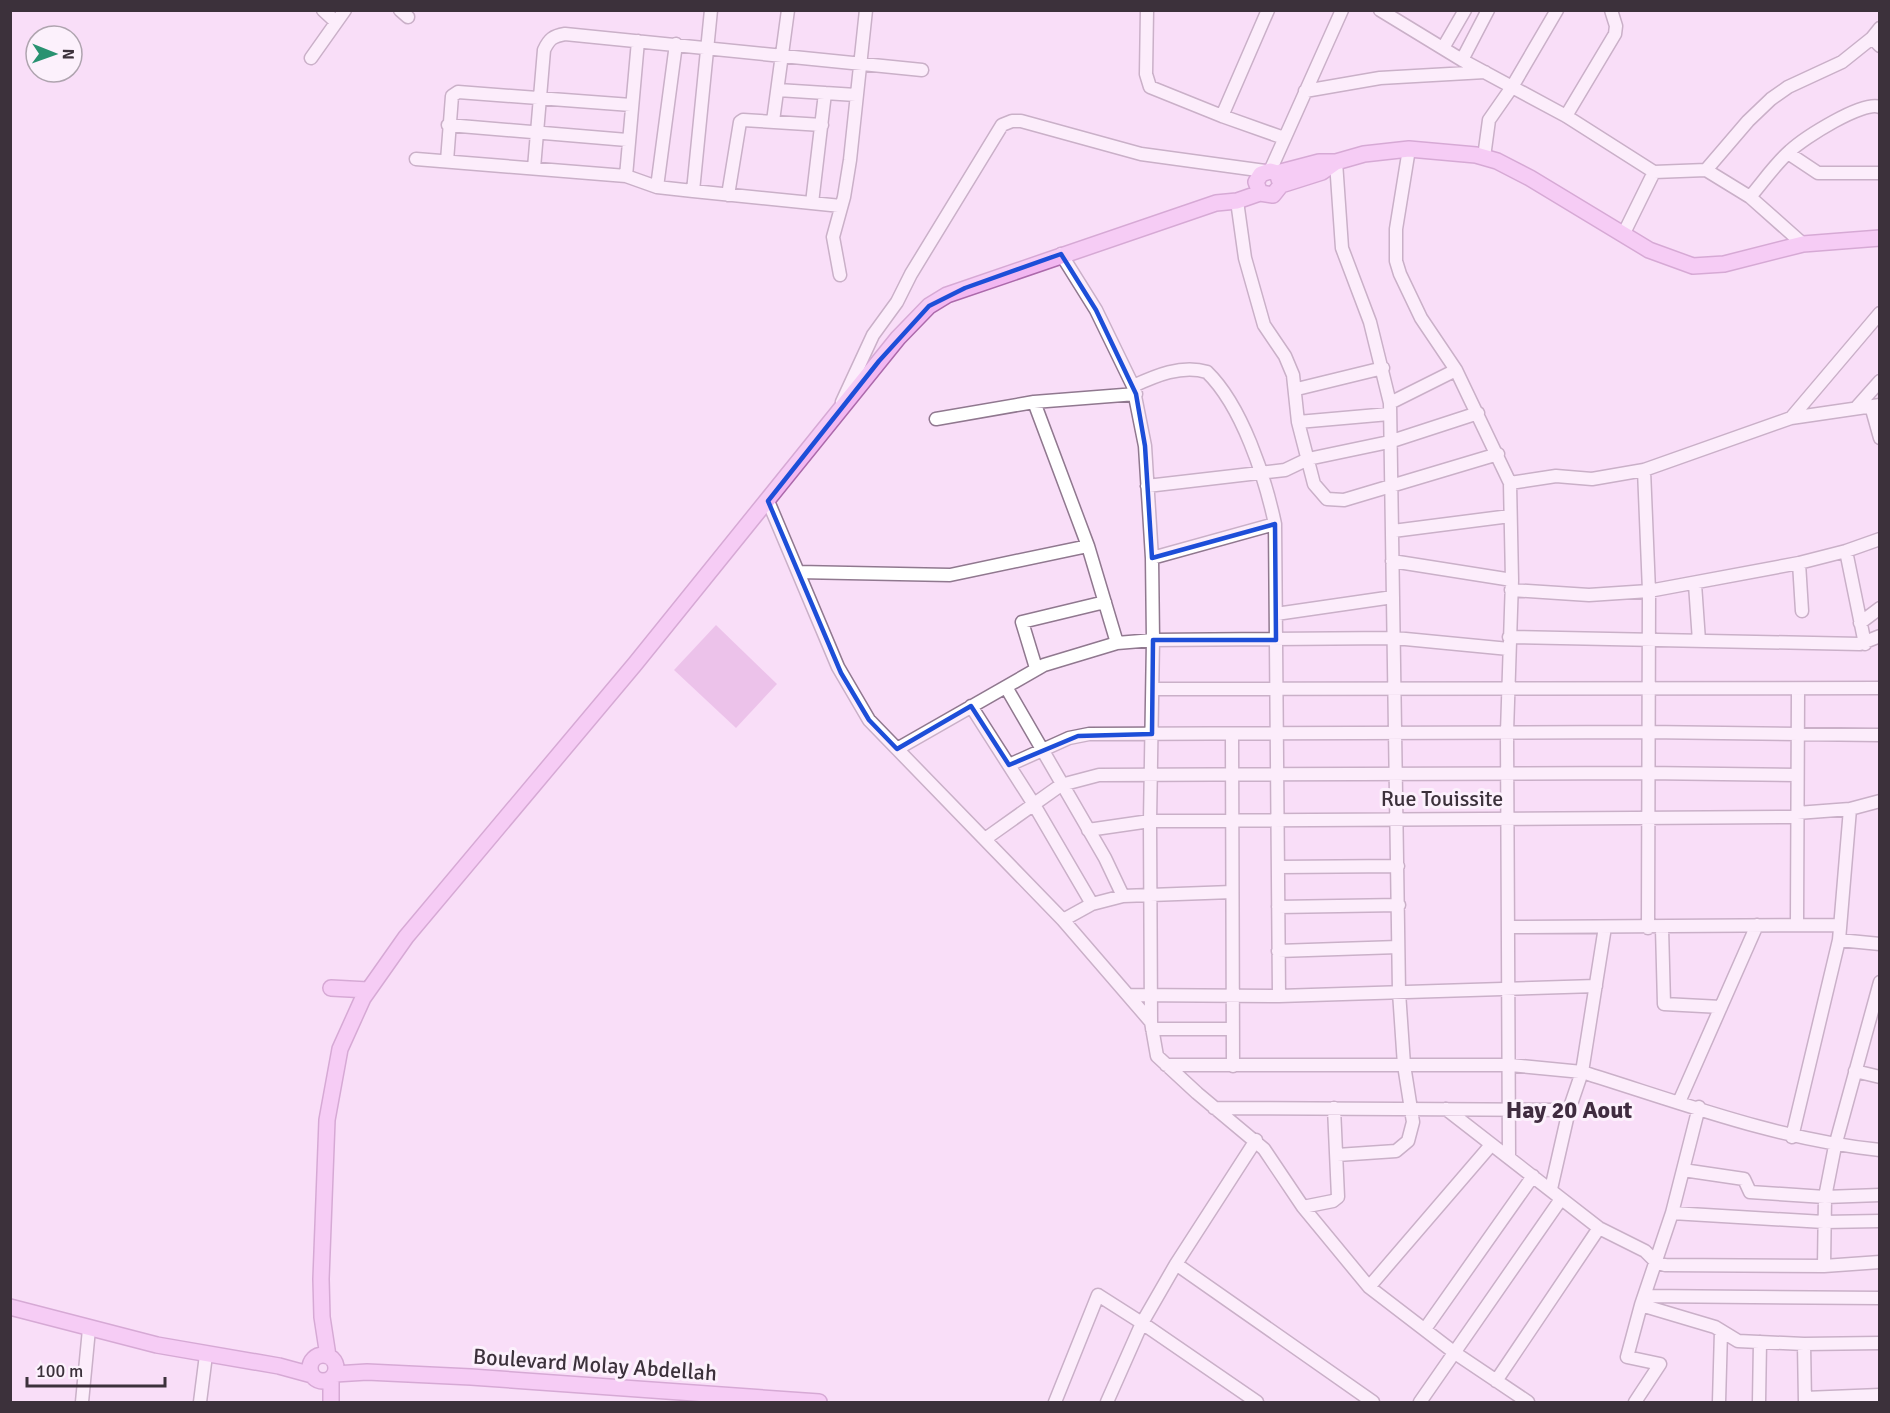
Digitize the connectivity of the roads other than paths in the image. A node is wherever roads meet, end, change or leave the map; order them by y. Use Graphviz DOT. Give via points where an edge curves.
graph roads {
  1 [pos="323,10"];
  2 [pos="345,10"];
  3 [pos="711,10"];
  4 [pos="788,10"];
  5 [pos="866,10"];
  6 [pos="1147,10"];
  7 [pos="1268,10"];
  8 [pos="1342,10"];
  9 [pos="1380,10"];
  10 [pos="1465,10"];
  11 [pos="1488,10"];
  12 [pos="1557,10"];
  13 [pos="1611,10"];
  14 [pos="336,22"];
  15 [pos="1877,37"];
  16 [pos="639,41"];
  17 [pos="675,44"];
  18 [pos="707,48"];
  19 [pos="1443,48"];
  20 [pos="783,56"];
  21 [pos="311,58"];
  22 [pos="1462,60"];
  23 [pos="860,64"];
  24 [pos="921,70"];
  25 [pos="1486,72"];
  26 [pos="1512,87"];
  27 [pos="778,90"];
  28 [pos="1305,91"];
  29 [pos="825,93"];
  30 [pos="856,95"];
  31 [pos="540,97"];
  32 [pos="631,105"];
  33 [pos="1880,107"];
  34 [pos="1222,116"];
  35 [pos="1566,116"];
  36 [pos="773,121"];
  37 [pos="448,125"];
  38 [pos="822,125"];
  39 [pos="537,133"];
  40 [pos="1284,138"];
  41 [pos="627,140"];
  42 [pos="1409,149"];
  43 [pos="1788,153"];
  44 [pos="1484,157"];
  45 [pos="416,159"];
  46 [pos="447,161"];
  47 [pos="1336,162"];
  48 [pos="534,168"];
  49 [pos="1706,170"];
  50 [pos="1654,172"];
  51 [pos="1880,173"];
  52 [pos="626,176"];
  53 [pos="1268,179"];
  54 [pos="657,187"];
  55 [pos="693,192"];
  56 [pos="728,195"];
  57 [pos="1750,196"];
  58 [pos="1237,201"];
  59 [pos="812,203"];
  60 [pos="1216,203"];
  61 [pos="842,206"];
  62 [pos="1623,235"];
  63 [pos="1880,238"];
  64 [pos="1803,244"];
  65 [pos="1061,254"];
  66 [pos="840,275"];
  67 [pos="1880,313"];
  68 [pos="1383,368"];
  69 [pos="1456,370"];
  70 [pos="1880,381"];
  71 [pos="1297,389"];
  72 [pos="1135,390"];
  73 [pos="1034,402"];
  74 [pos="1875,406"];
  75 [pos="1856,408"];
  76 [pos="1389,409"];
  77 [pos="1478,413"];
  78 [pos="834,418"];
  79 [pos="1791,418"];
  80 [pos="936,419"];
  81 [pos="1298,422"];
  82 [pos="1880,438"];
  83 [pos="1389,442"];
  84 [pos="1498,454"];
  85 [pos="1308,459"];
  86 [pos="1644,470"];
  87 [pos="1260,474"];
  88 [pos="1510,483"];
  89 [pos="1147,486"];
  90 [pos="1391,488"];
  91 [pos="768,501"];
  92 [pos="1510,516"];
  93 [pos="1275,524"];
  94 [pos="1393,531"];
  95 [pos="1880,538"];
  96 [pos="1088,546"];
  97 [pos="1846,552"];
  98 [pos="1152,558"];
  99 [pos="1392,561"];
  100 [pos="1799,563"];
  101 [pos="798,572"];
  102 [pos="1695,584"];
  103 [pos="1511,585"];
  104 [pos="1649,591"];
  105 [pos="1393,597"];
  106 [pos="1105,602"];
  107 [pos="1880,608"];
  108 [pos="1802,611"];
  109 [pos="1276,614"];
  110 [pos="1860,623"];
  111 [pos="1880,636"];
  112 [pos="1395,638"];
  113 [pos="1648,638"];
  114 [pos="1153,640"];
  115 [pos="1276,640"];
  116 [pos="1699,641"];
  117 [pos="1117,643"];
  118 [pos="1509,643"];
  119 [pos="1865,644"];
  120 [pos="1036,668"];
  121 [pos="1006,687"];
  122 [pos="1647,687"];
  123 [pos="1880,688"];
  124 [pos="1153,689"];
  125 [pos="1277,690"];
  126 [pos="1395,690"];
  127 [pos="1508,690"];
  128 [pos="1798,690"];
  129 [pos="971,706"];
  130 [pos="1507,732"];
  131 [pos="1647,732"];
  132 [pos="1394,733"];
  133 [pos="1152,734"];
  134 [pos="1232,734"];
  135 [pos="1277,734"];
  136 [pos="1798,734"];
  137 [pos="1880,735"];
  138 [pos="897,749"];
  139 [pos="1042,750"];
  140 [pos="1009,765"];
  141 [pos="1395,773"];
  142 [pos="1508,773"];
  143 [pos="1646,773"];
  144 [pos="1152,774"];
  145 [pos="1232,775"];
  146 [pos="1276,775"];
  147 [pos="1797,776"];
  148 [pos="1060,785"];
  149 [pos="1880,801"];
  150 [pos="1033,803"];
  151 [pos="1850,809"];
  152 [pos="1797,815"];
  153 [pos="1508,818"];
  154 [pos="1395,819"];
  155 [pos="1647,819"];
  156 [pos="1233,820"];
  157 [pos="1278,820"];
  158 [pos="1150,821"];
  159 [pos="1088,830"];
  160 [pos="985,839"];
  161 [pos="1398,866"];
  162 [pos="1278,867"];
  163 [pos="1232,892"];
  164 [pos="1150,894"];
  165 [pos="1123,896"];
  166 [pos="1092,904"];
  167 [pos="1399,905"];
  168 [pos="1278,907"];
  169 [pos="1063,920"];
  170 [pos="1797,924"];
  171 [pos="1757,925"];
  172 [pos="1840,925"];
  173 [pos="1509,927"];
  174 [pos="1605,927"];
  175 [pos="1648,928"];
  176 [pos="1662,928"];
  177 [pos="1839,940"];
  178 [pos="1880,944"];
  179 [pos="1398,947"];
  180 [pos="1278,951"];
  181 [pos="1880,982"];
  182 [pos="1596,986"];
  183 [pos="331,988"];
  184 [pos="1509,989"];
  185 [pos="368,990"];
  186 [pos="1399,992"];
  187 [pos="1129,995"];
  188 [pos="1151,995"];
  189 [pos="1232,996"];
  190 [pos="1279,996"];
  191 [pos="1721,1007"];
  192 [pos="1151,1025"];
  193 [pos="1233,1029"];
  194 [pos="1166,1065"];
  195 [pos="1404,1065"];
  196 [pos="1510,1065"];
  197 [pos="1233,1066"];
  198 [pos="1855,1071"];
  199 [pos="1582,1072"];
  200 [pos="1880,1077"];
  201 [pos="1678,1102"];
  202 [pos="1699,1107"];
  203 [pos="1214,1108"];
  204 [pos="1334,1108"];
  205 [pos="1510,1108"];
  206 [pos="1413,1109"];
  207 [pos="1446,1109"];
  208 [pos="1569,1110"];
  209 [pos="1792,1137"];
  210 [pos="1256,1140"];
  211 [pos="1491,1145"];
  212 [pos="1835,1146"];
  213 [pos="1880,1150"];
  214 [pos="1337,1155"];
  215 [pos="1509,1157"];
  216 [pos="1683,1170"];
  217 [pos="1533,1176"];
  218 [pos="1551,1189"];
  219 [pos="1880,1196"];
  220 [pos="1825,1197"];
  221 [pos="1561,1198"];
  222 [pos="1303,1207"];
  223 [pos="1672,1213"];
  224 [pos="1824,1221"];
  225 [pos="1880,1221"];
  226 [pos="1599,1228"];
  227 [pos="1656,1262"];
  228 [pos="1880,1262"];
  229 [pos="1176,1264"];
  230 [pos="1824,1266"];
  231 [pos="1369,1287"];
  232 [pos="1880,1298"];
  233 [pos="1643,1300"];
  234 [pos="10,1307"];
  235 [pos="1142,1323"];
  236 [pos="89,1329"];
  237 [pos="1425,1329"];
  238 [pos="1721,1331"];
  239 [pos="1760,1342"];
  240 [pos="1880,1343"];
  241 [pos="1804,1344"];
  242 [pos="1455,1353"];
  243 [pos="206,1355"];
  244 [pos="324,1368"];
  245 [pos="1496,1381"];
  246 [pos="1880,1395"];
  247 [pos="1805,1400"];
  248 [pos="1854,1400"];
  249 [pos="82,1402"];
  250 [pos="200,1402"];
  251 [pos="329,1402"];
  252 [pos="819,1402"];
  253 [pos="1055,1402"];
  254 [pos="1107,1402"];
  255 [pos="1257,1402"];
  256 [pos="1373,1402"];
  257 [pos="1420,1402"];
  258 [pos="1528,1402"];
  259 [pos="1635,1402"];
  260 [pos="1719,1402"];
  261 [pos="1759,1402"];
  1 -- 14 [label="street"];
  2 -- 14 [label="street"];
  3 -- 18 [label="street"];
  4 -- 20 [label="street"];
  5 -- 23 [label="street"];
  6 -- 34 [label="street" via="1146,74 1150,87"];
  7 -- 34 [label="street"];
  8 -- 28 [label="street"];
  9 -- 19 [label="street"];
  10 -- 19 [label="street"];
  11 -- 22 [label="street"];
  12 -- 26 [label="street"];
  13 -- 35 [label="street" via="1615,34"];
  14 -- 21 [label="street"];
  15 -- 49 [label="street" via="1842,62 1771,99"];
  16 -- 17 [label="street"];
  16 -- 31 [label="street" via="555,36 548,40 544,50"];
  16 -- 32 [label="street"];
  17 -- 18 [label="street"];
  17 -- 54 [label="street"];
  18 -- 20 [label="street"];
  18 -- 55 [label="street"];
  19 -- 22 [label="street"];
  20 -- 23 [label="street"];
  20 -- 27 [label="street"];
  22 -- 25 [label="street"];
  23 -- 24 [label="street"];
  23 -- 30 [label="street"];
  25 -- 26 [label="street"];
  25 -- 28 [label="street" via="1380,78"];
  26 -- 35 [label="street"];
  26 -- 44 [label="street" via="1489,120"];
  27 -- 29 [label="street"];
  27 -- 36 [label="street"];
  28 -- 40 [label="street"];
  29 -- 30 [label="street"];
  29 -- 38 [label="street"];
  30 -- 61 [label="street"];
  31 -- 32 [label="street"];
  31 -- 37 [label="street" via="458,92 452,96"];
  31 -- 39 [label="street"];
  32 -- 41 [label="street"];
  33 -- 43 [label="street" via="1868,105 1812,134"];
  34 -- 40 [label="street"];
  35 -- 50 [label="street"];
  36 -- 38 [label="street"];
  36 -- 56 [label="street" via="740,122"];
  37 -- 39 [label="street"];
  37 -- 46 [label="street"];
  38 -- 59 [label="street"];
  39 -- 41 [label="street"];
  39 -- 48 [label="street"];
  40 -- 53 [label="street"];
  41 -- 52 [label="street"];
  42 -- 44 [label="main road"];
  42 -- 47 [label="main road"];
  42 -- 69 [label="street" via="1398,209 1396,261 1421,318"];
  43 -- 51 [label="street" via="1818,173"];
  43 -- 57 [label="street"];
  44 -- 62 [label="main road" via="1530,178"];
  45 -- 46 [label="street"];
  46 -- 48 [label="street"];
  47 -- 53 [label="main road" via="1322,172"];
  47 -- 68 [label="street" via="1342,248"];
  48 -- 52 [label="street"];
  49 -- 50 [label="street"];
  49 -- 57 [label="street"];
  50 -- 62 [label="street"];
  52 -- 54 [label="street"];
  53 -- 58 [label="main road"];
  53 -- 60 [label="main road"];
  53 -- 78 [label="street" via="1141,154 1021,121 1002,125 897,302 873,335"];
  54 -- 55 [label="street"];
  55 -- 56 [label="street"];
  56 -- 59 [label="street"];
  57 -- 64 [label="street"];
  58 -- 60 [label="main road"];
  58 -- 71 [label="street" via="1245,258 1264,325 1285,356"];
  59 -- 61 [label="street"];
  60 -- 65 [label="main road"];
  61 -- 66 [label="street" via="832,242"];
  62 -- 64 [label="main road" via="1681,263 1710,267"];
  63 -- 64 [label="main road"];
  65 -- 72 [label="street" via="1096,310"];
  65 -- 78 [label="main road" via="965,288 929,306"];
  67 -- 79 [label="street"];
  68 -- 71 [label="street"];
  68 -- 76 [label="street"];
  69 -- 76 [label="street"];
  69 -- 77 [label="street"];
  70 -- 75 [label="street"];
  71 -- 81 [label="street"];
  72 -- 73 [label="street"];
  72 -- 87 [label="street" via="1161,374 1198,369 1207,372 1232,406"];
  72 -- 89 [label="street"];
  73 -- 80 [label="street"];
  73 -- 96 [label="street"];
  74 -- 75 [label="street"];
  74 -- 82 [label="street"];
  75 -- 79 [label="street"];
  76 -- 81 [label="street"];
  76 -- 83 [label="street"];
  77 -- 83 [label="street"];
  77 -- 84 [label="street"];
  78 -- 91 [label="main road"];
  79 -- 86 [label="street"];
  81 -- 85 [label="street"];
  83 -- 85 [label="street"];
  83 -- 90 [label="street"];
  84 -- 88 [label="street"];
  84 -- 90 [label="street"];
  85 -- 87 [label="street" via="1285,470"];
  85 -- 90 [label="street" via="1314,484 1327,499 1344,500"];
  86 -- 88 [label="street"];
  86 -- 104 [label="street"];
  87 -- 89 [label="street"];
  87 -- 93 [label="street"];
  88 -- 92 [label="street"];
  89 -- 98 [label="street"];
  90 -- 94 [label="street"];
  91 -- 101 [label="street"];
  91 -- 185 [label="main road" via="406,937"];
  92 -- 94 [label="street"];
  92 -- 103 [label="street"];
  93 -- 98 [label="street"];
  93 -- 109 [label="street"];
  94 -- 99 [label="street"];
  95 -- 97 [label="street"];
  96 -- 101 [label="street" via="950,575"];
  96 -- 106 [label="street"];
  97 -- 100 [label="street"];
  97 -- 110 [label="street"];
  98 -- 114 [label="street"];
  99 -- 103 [label="street"];
  99 -- 105 [label="street"];
  100 -- 102 [label="street"];
  100 -- 108 [label="street"];
  101 -- 138 [label="street" via="850,690 869,720"];
  102 -- 104 [label="street"];
  102 -- 116 [label="street"];
  103 -- 104 [label="street" via="1589,595"];
  103 -- 118 [label="street"];
  104 -- 113 [label="street"];
  105 -- 109 [label="street"];
  105 -- 112 [label="street"];
  106 -- 117 [label="street"];
  106 -- 120 [label="street" via="1022,622"];
  107 -- 110 [label="street"];
  109 -- 115 [label="street"];
  110 -- 119 [label="street"];
  111 -- 119 [label="street"];
  112 -- 115 [label="street"];
  112 -- 118 [label="street"];
  112 -- 126 [label="street"];
  113 -- 116 [label="street"];
  113 -- 118 [label="street"];
  113 -- 122 [label="street"];
  114 -- 115 [label="street"];
  114 -- 117 [label="street"];
  114 -- 124 [label="street"];
  115 -- 125 [label="street"];
  116 -- 119 [label="street"];
  117 -- 120 [label="street"];
  118 -- 127 [label="street"];
  120 -- 121 [label="street"];
  121 -- 129 [label="street"];
  121 -- 139 [label="street"];
  122 -- 127 [label="street"];
  122 -- 128 [label="street"];
  122 -- 131 [label="street"];
  123 -- 128 [label="street"];
  124 -- 125 [label="street"];
  124 -- 133 [label="street"];
  125 -- 126 [label="street"];
  125 -- 135 [label="street"];
  126 -- 127 [label="street"];
  126 -- 132 [label="street"];
  127 -- 130 [label="street"];
  128 -- 136 [label="street"];
  129 -- 138 [label="street"];
  129 -- 140 [label="street"];
  130 -- 131 [label="street"];
  130 -- 132 [label="street"];
  130 -- 142 [label="street"];
  131 -- 136 [label="street"];
  131 -- 143 [label="street"];
  132 -- 135 [label="street"];
  132 -- 141 [label="street"];
  133 -- 134 [label="street"];
  133 -- 139 [label="street" via="1089,734"];
  133 -- 144 [label="street"];
  134 -- 135 [label="street"];
  134 -- 145 [label="street"];
  135 -- 146 [label="street"];
  136 -- 137 [label="street"];
  136 -- 147 [label="street"];
  138 -- 160 [label="street"];
  139 -- 140 [label="street"];
  139 -- 148 [label="street"];
  140 -- 150 [label="street"];
  141 -- 142 [label="street"];
  141 -- 146 [label="street"];
  141 -- 154 [label="street"];
  142 -- 143 [label="street"];
  142 -- 153 [label="street"];
  143 -- 147 [label="street"];
  143 -- 155 [label="street"];
  144 -- 145 [label="street"];
  144 -- 148 [label="street" via="1088,776"];
  144 -- 158 [label="street"];
  145 -- 146 [label="street"];
  145 -- 156 [label="street"];
  146 -- 157 [label="street"];
  147 -- 152 [label="street"];
  148 -- 150 [label="street"];
  148 -- 159 [label="street"];
  149 -- 151 [label="street, Rue Touissite"];
  150 -- 160 [label="street"];
  150 -- 166 [label="street"];
  151 -- 152 [label="street, Rue Touissite"];
  151 -- 172 [label="street"];
  152 -- 155 [label="street, Rue Touissite"];
  152 -- 170 [label="street"];
  153 -- 154 [label="street, Rue Touissite"];
  153 -- 155 [label="street, Rue Touissite"];
  153 -- 173 [label="street"];
  154 -- 157 [label="street, Rue Touissite"];
  154 -- 161 [label="street"];
  155 -- 175 [label="street"];
  156 -- 157 [label="street, Rue Touissite"];
  156 -- 158 [label="street, Rue Touissite"];
  156 -- 163 [label="street"];
  157 -- 162 [label="street"];
  158 -- 159 [label="street, Rue Touissite"];
  158 -- 164 [label="street"];
  159 -- 165 [label="street"];
  160 -- 169 [label="street"];
  161 -- 162 [label="street"];
  161 -- 167 [label="street"];
  162 -- 168 [label="street"];
  163 -- 164 [label="street"];
  163 -- 189 [label="street"];
  164 -- 165 [label="street"];
  164 -- 188 [label="street"];
  165 -- 166 [label="street"];
  166 -- 169 [label="street"];
  167 -- 168 [label="street"];
  167 -- 179 [label="street"];
  168 -- 180 [label="street"];
  169 -- 187 [label="street"];
  170 -- 171 [label="street"];
  170 -- 172 [label="street"];
  171 -- 176 [label="street"];
  171 -- 191 [label="street"];
  172 -- 177 [label="street"];
  173 -- 174 [label="street"];
  173 -- 184 [label="street"];
  174 -- 175 [label="street"];
  174 -- 182 [label="street"];
  175 -- 176 [label="street"];
  176 -- 191 [label="street" via="1664,1005"];
  177 -- 178 [label="street"];
  177 -- 209 [label="street"];
  179 -- 180 [label="street"];
  179 -- 186 [label="street"];
  180 -- 190 [label="street"];
  181 -- 198 [label="street"];
  182 -- 184 [label="street"];
  182 -- 199 [label="street"];
  183 -- 185 [label="main road"];
  184 -- 186 [label="street"];
  184 -- 196 [label="street"];
  185 -- 244 [label="main road" via="340,1049 327,1120 323,1190"];
  186 -- 190 [label="street"];
  186 -- 195 [label="street"];
  187 -- 188 [label="street"];
  187 -- 192 [label="street"];
  188 -- 189 [label="street"];
  188 -- 192 [label="street"];
  189 -- 190 [label="street"];
  189 -- 193 [label="street"];
  191 -- 201 [label="street"];
  192 -- 193 [label="street"];
  192 -- 194 [label="street" via="1157,1056"];
  193 -- 197 [label="street"];
  194 -- 197 [label="street"];
  194 -- 203 [label="street"];
  195 -- 196 [label="street"];
  195 -- 197 [label="street"];
  195 -- 206 [label="street"];
  196 -- 199 [label="street"];
  196 -- 205 [label="street"];
  198 -- 200 [label="street"];
  198 -- 212 [label="street"];
  199 -- 201 [label="street"];
  199 -- 208 [label="street"];
  201 -- 202 [label="street"];
  202 -- 209 [label="street"];
  202 -- 216 [label="street"];
  203 -- 204 [label="street"];
  203 -- 210 [label="street"];
  204 -- 206 [label="street"];
  204 -- 214 [label="street"];
  205 -- 207 [label="street"];
  205 -- 208 [label="street"];
  205 -- 215 [label="street"];
  206 -- 207 [label="street"];
  206 -- 214 [label="street" via="1408,1141 1396,1151"];
  207 -- 211 [label="street"];
  208 -- 218 [label="street"];
  209 -- 212 [label="street"];
  210 -- 222 [label="street"];
  210 -- 229 [label="street"];
  211 -- 215 [label="street"];
  211 -- 231 [label="street"];
  212 -- 213 [label="street"];
  212 -- 220 [label="street"];
  214 -- 222 [label="street" via="1338,1197"];
  215 -- 217 [label="street"];
  216 -- 220 [label="street" via="1744,1179 1750,1192"];
  216 -- 223 [label="street"];
  217 -- 218 [label="street"];
  217 -- 237 [label="street"];
  218 -- 221 [label="street"];
  219 -- 220 [label="street"];
  220 -- 224 [label="street"];
  221 -- 226 [label="street"];
  221 -- 242 [label="street"];
  222 -- 231 [label="street"];
  223 -- 224 [label="street"];
  223 -- 227 [label="street"];
  224 -- 225 [label="street"];
  224 -- 230 [label="street"];
  226 -- 227 [label="street" via="1645,1251"];
  226 -- 245 [label="street"];
  227 -- 230 [label="street" via="1674,1266"];
  227 -- 233 [label="street"];
  228 -- 230 [label="street"];
  229 -- 235 [label="street"];
  229 -- 256 [label="street"];
  231 -- 237 [label="street"];
  232 -- 233 [label="street"];
  233 -- 238 [label="street"];
  233 -- 259 [label="street" via="1627,1357 1660,1364"];
  234 -- 236 [label="main road, Boulevard Molay Abdellah"];
  235 -- 253 [label="street" via="1098,1295"];
  235 -- 254 [label="street"];
  235 -- 255 [label="street"];
  236 -- 243 [label="main road, Boulevard Molay Abdellah"];
  236 -- 249 [label="street"];
  237 -- 242 [label="street"];
  238 -- 239 [label="street" via="1738,1341"];
  238 -- 260 [label="street"];
  239 -- 241 [label="street"];
  239 -- 261 [label="street"];
  240 -- 241 [label="street"];
  241 -- 247 [label="street"];
  242 -- 245 [label="street"];
  242 -- 257 [label="street"];
  243 -- 244 [label="main road, Boulevard Molay Abdellah"];
  243 -- 250 [label="street"];
  244 -- 251 [label="main road"];
  244 -- 252 [label="main road, Boulevard Molay Abdellah"];
  245 -- 258 [label="street"];
  246 -- 248 [label="street"];
  247 -- 248 [label="street"];
}
